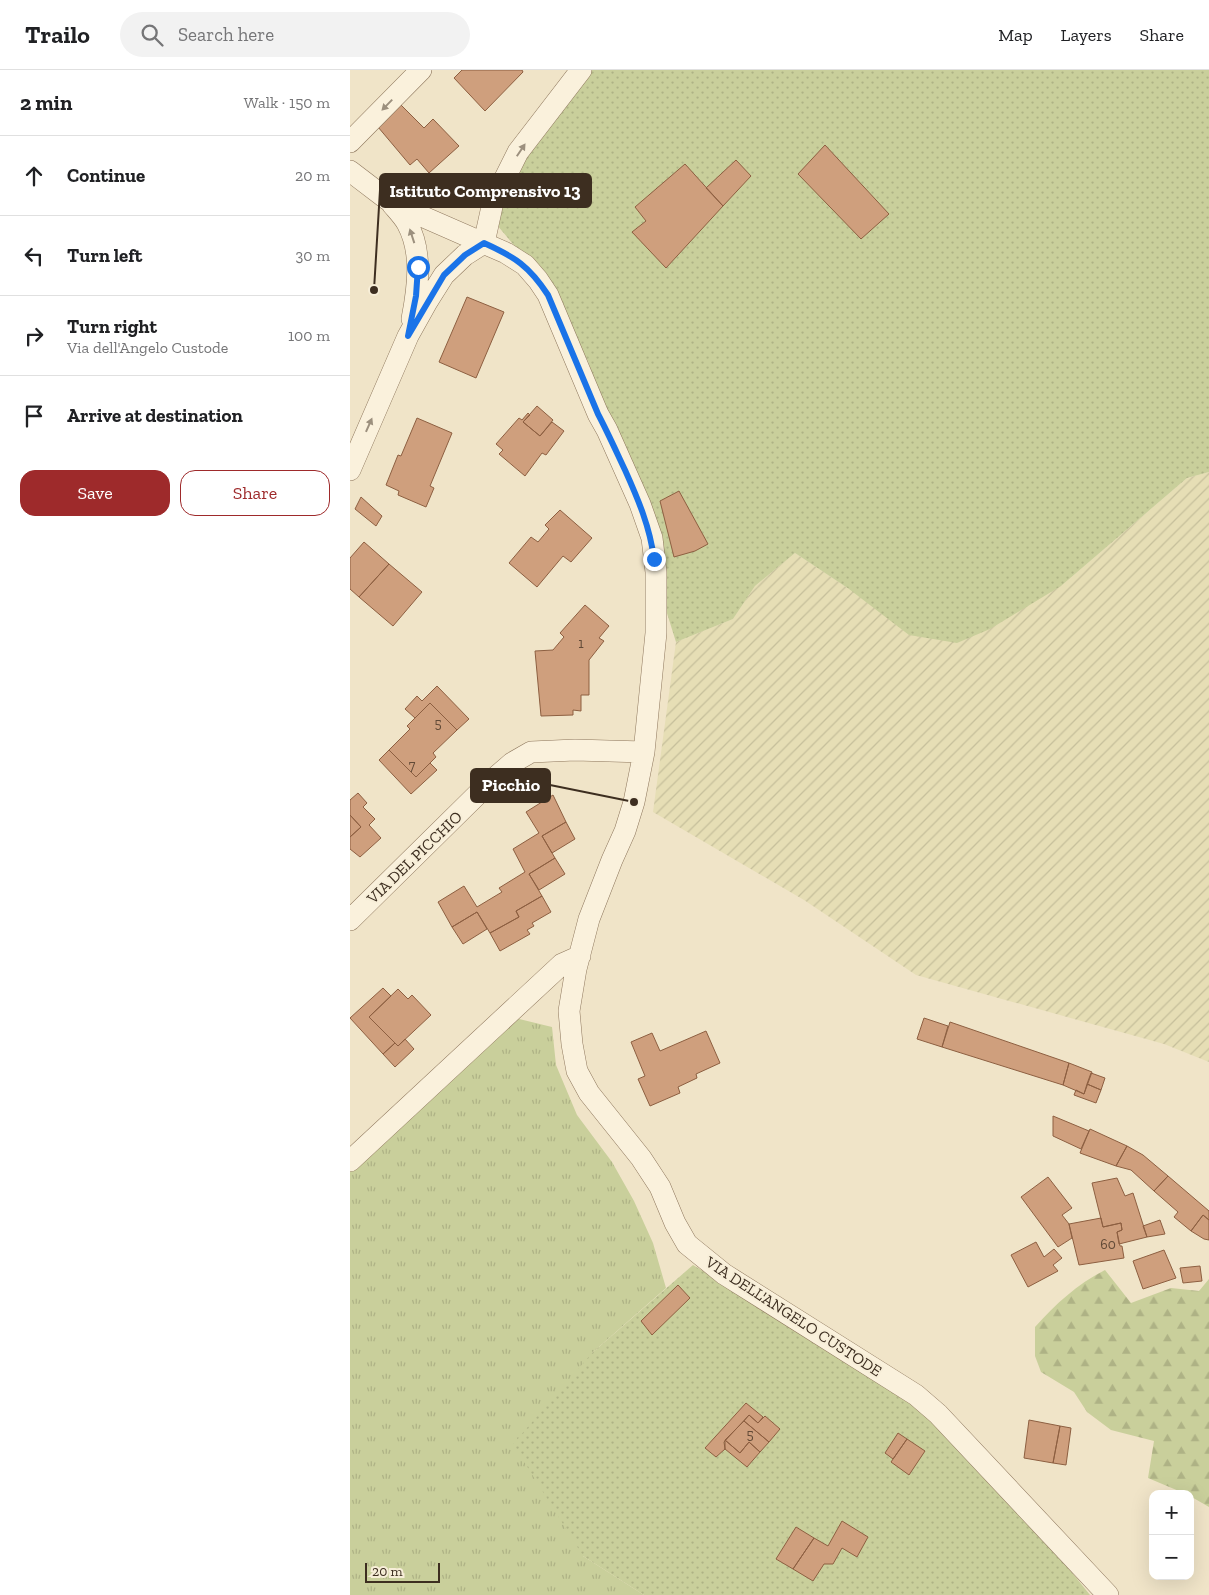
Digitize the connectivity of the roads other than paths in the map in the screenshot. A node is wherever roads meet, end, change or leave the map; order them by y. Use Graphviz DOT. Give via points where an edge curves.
graph roads {
  1 [pos="421,70"];
  2 [pos="581,70"];
  3 [pos="350,142"];
  4 [pos="350,171"];
  5 [pos="388,200"];
  6 [pos="484,243"];
  7 [pos="408,336"];
  8 [pos="350,470"];
  9 [pos="644,752"];
  10 [pos="350,920"];
  11 [pos="580,956"];
  12 [pos="350,1161"];
  13 [pos="1108,1595"];
  1 -- 3 [label="street, one-way"];
  6 -- 2 [label="street, one-way" via="493,202 518,152"];
  4 -- 5 [label="street, VIA DELL'ANGELO CUSTODE"];
  5 -- 6 [label="street, VIA DELL'ANGELO CUSTODE"];
  7 -- 5 [label="street, one-way" via="418,267 414,239 406,221"];
  6 -- 7 [label="street" via="444,275"];
  6 -- 9 [label="street, VIA DELL'ANGELO CUSTODE" via="525,265 548,295 652,538 656,572 656,634"];
  8 -- 7 [label="street, one-way"];
  9 -- 10 [label="street, VIA DEL PICCHIO" via="531,752 490,782"];
  9 -- 11 [label="street, VIA DELL'ANGELO CUSTODE" via="625,831 589,919"];
  11 -- 12 [label="street" via="562,964"];
  11 -- 13 [label="street, VIA DELL'ANGELO CUSTODE" via="570,1011 577,1072 589,1093 660,1187 687,1244 724,1274 916,1395 951,1426"];
}
